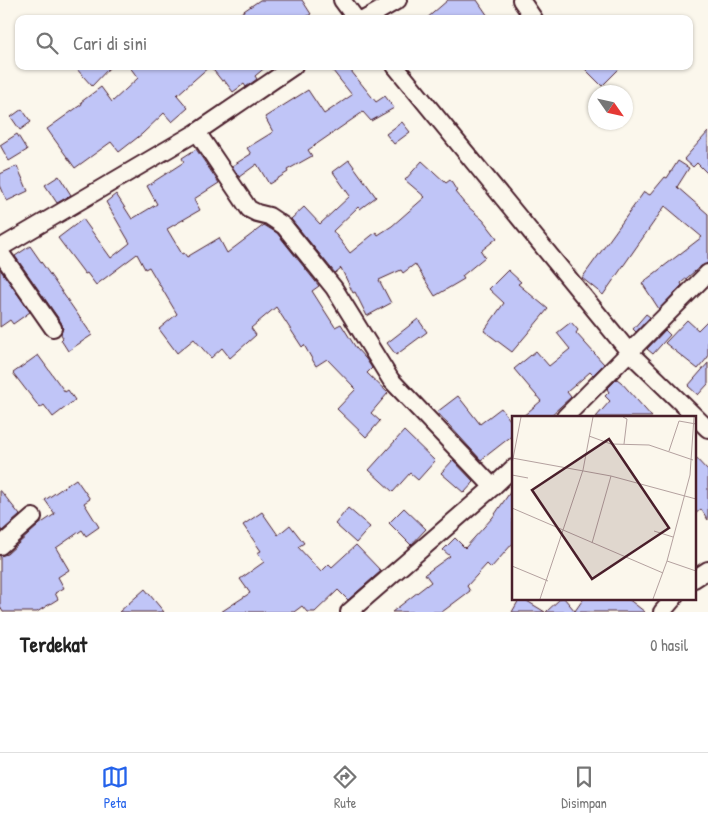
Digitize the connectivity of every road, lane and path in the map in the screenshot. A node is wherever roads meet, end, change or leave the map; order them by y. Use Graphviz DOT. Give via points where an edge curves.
graph roads {
  1 [pos="342,0"];
  2 [pos="398,0"];
  3 [pos="522,0"];
  4 [pos="353,15"];
  5 [pos="372,15"];
  6 [pos="531,15"];
  7 [pos="288,70"];
  8 [pos="398,70"];
  9 [pos="197,132"];
  10 [pos="0,250"];
  11 [pos="708,273"];
  12 [pos="53,328"];
  13 [pos="630,353"];
  14 [pos="566,416"];
  15 [pos="695,416"];
  16 [pos="696,417"];
  17 [pos="708,429"];
  18 [pos="512,469"];
  19 [pos="493,487"];
  20 [pos="34,517"];
  21 [pos="0,546"];
  22 [pos="708,570"];
  23 [pos="696,579"];
  24 [pos="672,600"];
  25 [pos="349,612"];
  26 [pos="662,612"];
  1 -- 4 [label="street"];
  2 -- 5 [label="street"];
  3 -- 6 [label="street"];
  7 -- 9 [label="street"];
  8 -- 13 [label="street"];
  9 -- 10 [label="street"];
  9 -- 19 [label="street" via="249,209 284,226 334,288 391,380"];
  10 -- 12 [label="street"];
  11 -- 13 [label="street"];
  13 -- 14 [label="street"];
  13 -- 15 [label="street"];
  16 -- 17 [label="street"];
  18 -- 19 [label="street"];
  19 -- 25 [label="street"];
  20 -- 21 [label="street"];
  22 -- 23 [label="street"];
  24 -- 26 [label="street"];
}
